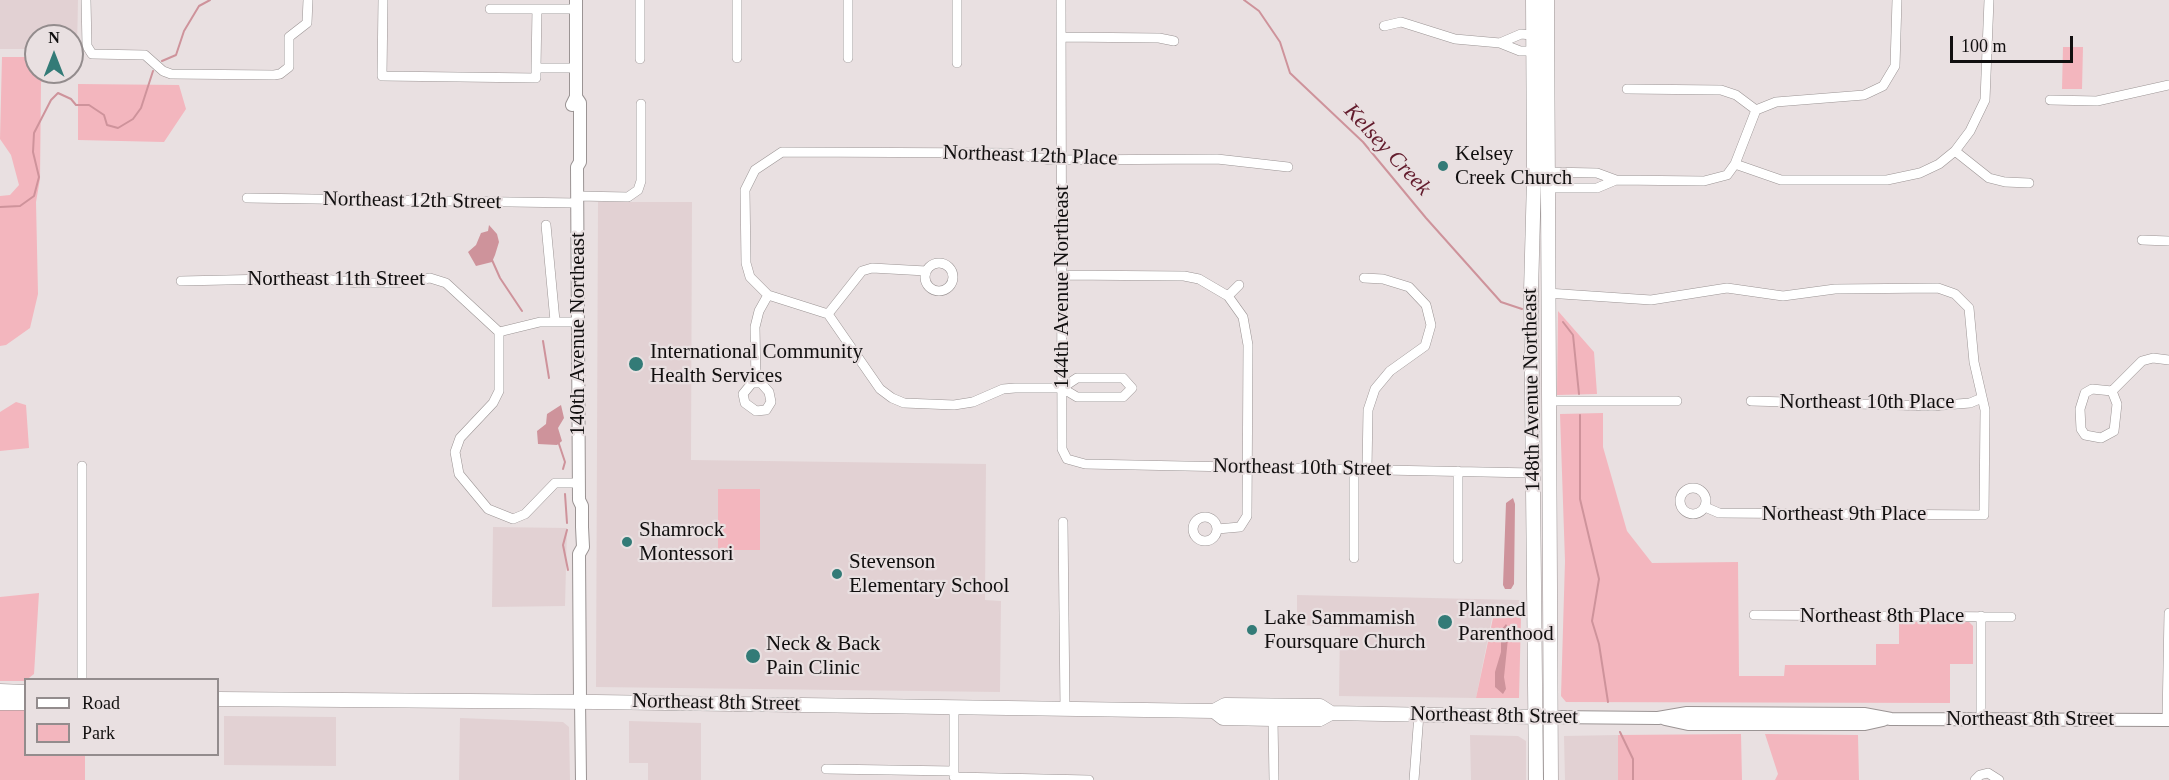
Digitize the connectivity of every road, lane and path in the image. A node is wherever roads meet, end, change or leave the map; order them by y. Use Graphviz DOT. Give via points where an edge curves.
graph roads {
  1 [pos="86,0"];
  2 [pos="308,0"];
  3 [pos="383,0"];
  4 [pos="640,0"];
  5 [pos="737,0"];
  6 [pos="848,0"];
  7 [pos="957,0"];
  8 [pos="1061,0"];
  9 [pos="1533,0"];
  10 [pos="1542,0"];
  11 [pos="1547,0"];
  12 [pos="1897,0"];
  13 [pos="1989,0"];
  14 [pos="576,5"];
  15 [pos="490,9"];
  16 [pos="537,9"];
  17 [pos="1383,26"];
  18 [pos="1533,34"];
  19 [pos="1062,37"];
  20 [pos="1547,37"];
  21 [pos="1174,41"];
  22 [pos="1500,43"];
  23 [pos="1532,51"];
  24 [pos="737,58"];
  25 [pos="848,58"];
  26 [pos="640,59"];
  27 [pos="957,63"];
  28 [pos="536,68"];
  29 [pos="576,68"];
  30 [pos="2169,85"];
  31 [pos="1627,89"];
  32 [pos="2050,100"];
  33 [pos="641,104"];
  34 [pos="1756,110"];
  35 [pos="1955,152"];
  36 [pos="1062,160"];
  37 [pos="1735,164"];
  38 [pos="1288,167"];
  39 [pos="1548,172"];
  40 [pos="1534,179"];
  41 [pos="1616,180"];
  42 [pos="2029,183"];
  43 [pos="1548,194"];
  44 [pos="247,198"];
  45 [pos="577,200"];
  46 [pos="546,225"];
  47 [pos="2142,240"];
  48 [pos="2169,241"];
  49 [pos="926,271"];
  50 [pos="1062,275"];
  51 [pos="1364,278"];
  52 [pos="182,281"];
  53 [pos="1239,285"];
  54 [pos="1547,293"];
  55 [pos="768,295"];
  56 [pos="1228,296"];
  57 [pos="828,314"];
  58 [pos="555,321"];
  59 [pos="578,321"];
  60 [pos="499,332"];
  61 [pos="2167,360"];
  62 [pos="756,382"];
  63 [pos="1062,388"];
  64 [pos="2112,391"];
  65 [pos="1982,398"];
  66 [pos="1548,401"];
  67 [pos="1677,401"];
  68 [pos="1751,401"];
  69 [pos="1071,462"];
  70 [pos="82,466"];
  71 [pos="1248,466"];
  72 [pos="1354,468"];
  73 [pos="1367,469"];
  74 [pos="1458,471"];
  75 [pos="1533,473"];
  76 [pos="579,483"];
  77 [pos="1705,507"];
  78 [pos="1534,511"];
  79 [pos="1063,522"];
  80 [pos="1217,529"];
  81 [pos="1551,546"];
  82 [pos="1354,558"];
  83 [pos="1458,559"];
  84 [pos="2169,613"];
  85 [pos="1754,615"];
  86 [pos="1981,616"];
  87 [pos="2011,616"];
  88 [pos="82,678"];
  89 [pos="2168,686"];
  90 [pos="0,691"];
  91 [pos="24,692"];
  92 [pos="219,699"];
  93 [pos="580,702"];
  94 [pos="0,703"];
  95 [pos="24,703"];
  96 [pos="954,707"];
  97 [pos="1065,709"];
  98 [pos="1214,711"];
  99 [pos="1330,713"];
  100 [pos="1419,714"];
  101 [pos="1534,717"];
  102 [pos="1549,717"];
  103 [pos="1273,719"];
  104 [pos="1981,719"];
  105 [pos="2168,720"];
  106 [pos="826,769"];
  107 [pos="954,776"];
  108 [pos="581,780"];
  109 [pos="1089,780"];
  110 [pos="1275,780"];
  111 [pos="1414,780"];
  112 [pos="1536,780"];
  113 [pos="1551,780"];
  114 [pos="1975,780"];
  115 [pos="1999,780"];
  1 -- 2 [label="street" via="87,46 92,54 144,55 171,74 274,75 287,69 289,37 308,20"];
  3 -- 28 [label="street" via="382,76 536,78"];
  4 -- 26 [label="street"];
  5 -- 24 [label="street"];
  6 -- 25 [label="street"];
  7 -- 27 [label="street"];
  8 -- 19 [label="street, 144th Avenue Northeast"];
  9 -- 18 [label="main road, 148th Avenue Northeast"];
  10 -- 20 [label="main road"];
  11 -- 20 [label="main road, 148th Avenue Northeast"];
  12 -- 34 [label="street" via="1896,60 1888,79 1875,91 1776,102"];
  13 -- 35 [label="street" via="1985,100"];
  14 -- 16 [label="street"];
  14 -- 29 [label="main road, 140th Avenue Northeast"];
  15 -- 16 [label="street"];
  16 -- 28 [label="street"];
  17 -- 22 [label="street" via="1401,22 1455,39"];
  18 -- 22 [label="street" via="1521,34"];
  18 -- 23 [label="main road, 148th Avenue Northeast"];
  19 -- 21 [label="street"];
  19 -- 36 [label="street, 144th Avenue Northeast"];
  20 -- 39 [label="main road, 148th Avenue Northeast"];
  22 -- 23 [label="street"];
  23 -- 40 [label="main road, 148th Avenue Northeast"];
  28 -- 29 [label="street"];
  29 -- 45 [label="main road, 140th Avenue Northeast" via="576,97 572,103"];
  30 -- 32 [label="street" via="2097,101"];
  31 -- 34 [label="street" via="1721,90 1736,95"];
  33 -- 45 [label="street, Northeast 12th Street" via="641,182 636,192 628,197"];
  34 -- 37 [label="street"];
  35 -- 37 [label="street" via="1920,173 1887,180 1780,180"];
  35 -- 42 [label="street" via="1989,178"];
  36 -- 38 [label="street, Northeast 12th Place" via="1217,159"];
  36 -- 50 [label="street, 144th Avenue Northeast"];
  36 -- 55 [label="street, Northeast 12th Place" via="1008,153 796,150 773,156 755,170 746,190 746,263 750,277"];
  37 -- 41 [label="street" via="1727,175 1704,181"];
  39 -- 41 [label="street" via="1597,173"];
  39 -- 43 [label="main road, 148th Avenue Northeast"];
  40 -- 43 [label="main road" via="1539,204 1544,207"];
  40 -- 75 [label="main road, 148th Avenue Northeast"];
  41 -- 43 [label="street" via="1597,188"];
  43 -- 54 [label="main road, 148th Avenue Northeast"];
  44 -- 45 [label="street, Northeast 12th Street"];
  45 -- 59 [label="main road, 140th Avenue Northeast"];
  46 -- 58 [label="street"];
  47 -- 48 [label="street"];
  49 -- 57 [label="street" via="862,271"];
  50 -- 56 [label="street" via="1184,276 1199,279"];
  50 -- 63 [label="street, 144th Avenue Northeast"];
  51 -- 73 [label="street" via="1409,287 1426,305 1431,324 1425,346 1390,371 1375,389 1368,410"];
  52 -- 60 [label="street, Northeast 11th Street" via="316,278 395,283 430,278 446,283"];
  53 -- 56 [label="street"];
  54 -- 65 [label="street" via="1652,300 1719,289 1783,296 1835,289 1938,288 1955,294 1969,308"];
  54 -- 66 [label="main road, 148th Avenue Northeast"];
  55 -- 57 [label="street"];
  55 -- 62 [label="street" via="755,327"];
  56 -- 71 [label="street" via="1243,317 1247,331"];
  57 -- 63 [label="street" via="880,389 904,403 954,405 973,402 1003,389"];
  58 -- 59 [label="street"];
  58 -- 60 [label="street" via="528,323"];
  59 -- 76 [label="main road, 140th Avenue Northeast"];
  60 -- 76 [label="street" via="497,397 456,446 455,465 463,482 488,509 513,519 525,514 555,483"];
  61 -- 64 [label="street" via="2142,361"];
  63 -- 63 [label="street" via="1077,397 1124,397 1132,388 1123,378 1077,378"];
  63 -- 69 [label="street, 144th Avenue Northeast" via="1062,449 1063,456"];
  64 -- 64 [label="street" via="2092,389 2085,393 2080,409 2085,435 2101,438 2114,431 2117,404"];
  65 -- 68 [label="street, Northeast 10th Place" via="1970,403 1932,406"];
  65 -- 77 [label="street, Northeast 9th Place" via="1984,514 1719,513"];
  66 -- 67 [label="street"];
  66 -- 81 [label="main road, 148th Avenue Northeast"];
  69 -- 71 [label="street, Northeast 10th Street"];
  70 -- 88 [label="street"];
  71 -- 72 [label="street, Northeast 10th Street"];
  71 -- 80 [label="street" via="1245,522 1232,529"];
  72 -- 73 [label="street, Northeast 10th Street"];
  72 -- 82 [label="street"];
  73 -- 74 [label="street, Northeast 10th Street"];
  74 -- 75 [label="street, Northeast 10th Street"];
  74 -- 83 [label="street"];
  75 -- 78 [label="main road, 148th Avenue Northeast"];
  76 -- 93 [label="main road, 140th Avenue Northeast" via="583,547 579,554"];
  78 -- 81 [label="main road" via="1539,550 1547,552"];
  78 -- 101 [label="main road, 148th Avenue Northeast"];
  79 -- 97 [label="street"];
  81 -- 102 [label="main road, 148th Avenue Northeast"];
  84 -- 89 [label="street"];
  85 -- 86 [label="street, Northeast 8th Place"];
  86 -- 87 [label="street, Northeast 8th Place"];
  86 -- 104 [label="street"];
  89 -- 105 [label="street"];
  90 -- 91 [label="main road"];
  92 -- 93 [label="main road, Northeast 8th Street"];
  93 -- 96 [label="main road, Northeast 8th Street"];
  93 -- 108 [label="street, 140th Avenue Northeast"];
  94 -- 95 [label="main road"];
  96 -- 97 [label="main road, Northeast 8th Street"];
  96 -- 107 [label="street"];
  97 -- 98 [label="main road, Northeast 8th Street"];
  98 -- 99 [label="main road, Northeast 8th Street" via="1225,705 1320,706"];
  98 -- 103 [label="main road, Northeast 8th Street" via="1223,717"];
  99 -- 100 [label="main road, Northeast 8th Street"];
  99 -- 103 [label="main road, Northeast 8th Street" via="1320,719"];
  100 -- 101 [label="main road, Northeast 8th Street"];
  100 -- 111 [label="street"];
  101 -- 102 [label="main road, Northeast 8th Street"];
  101 -- 112 [label="main road, 148th Avenue Northeast"];
  102 -- 104 [label="main road, Northeast 8th Street" via="1658,718 1688,724 1865,724 1891,719"];
  102 -- 113 [label="main road, 148th Avenue Northeast"];
  103 -- 110 [label="street"];
  104 -- 105 [label="main road, Northeast 8th Street"];
  106 -- 107 [label="street"];
  107 -- 109 [label="street"];
  114 -- 115 [label="street" via="1988,773"];
}
